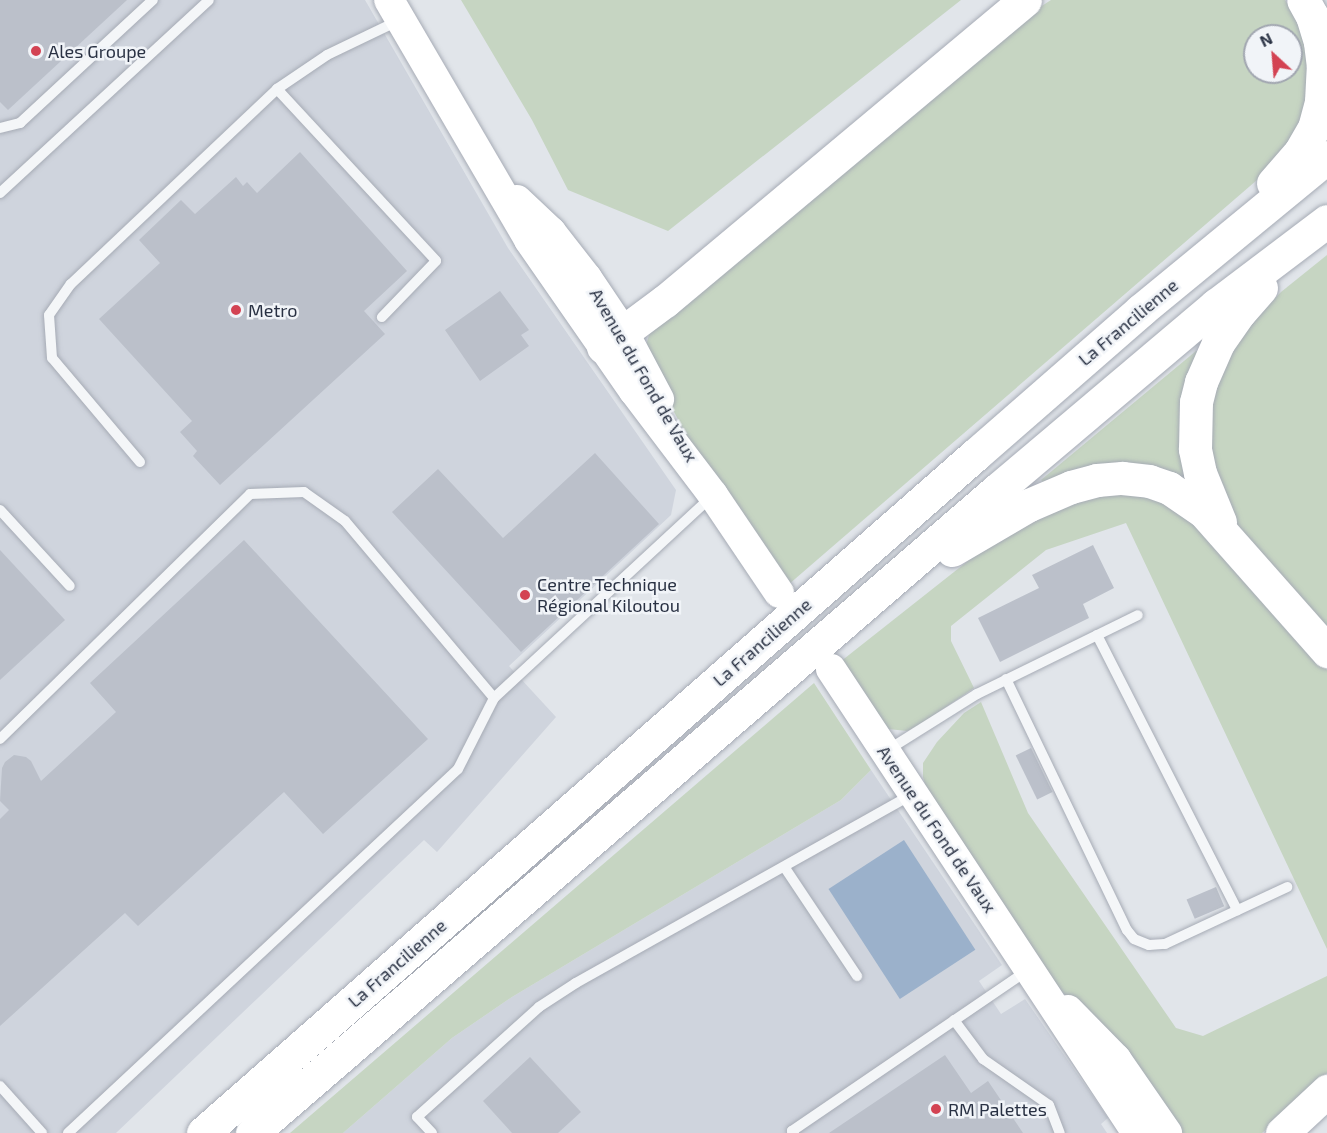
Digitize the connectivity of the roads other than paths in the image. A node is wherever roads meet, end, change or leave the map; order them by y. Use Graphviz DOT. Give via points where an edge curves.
graph roads {
  1 [pos="153,0"];
  2 [pos="209,0"];
  3 [pos="1025,0"];
  4 [pos="1303,0"];
  5 [pos="395,10"];
  6 [pos="277,89"];
  7 [pos="0,128"];
  8 [pos="1327,157"];
  9 [pos="0,193"];
  10 [pos="1317,229"];
  11 [pos="1141,310"];
  12 [pos="382,317"];
  13 [pos="613,340"];
  14 [pos="140,462"];
  15 [pos="713,495"];
  16 [pos="0,510"];
  17 [pos="1226,535"];
  18 [pos="70,586"];
  19 [pos="779,593"];
  20 [pos="865,605"];
  21 [pos="1138,615"];
  22 [pos="1097,635"];
  23 [pos="1327,651"];
  24 [pos="831,669"];
  25 [pos="1006,680"];
  26 [pos="494,698"];
  27 [pos="0,739"];
  28 [pos="886,751"];
  29 [pos="914,793"];
  30 [pos="784,868"];
  31 [pos="1287,887"];
  32 [pos="1237,910"];
  33 [pos="857,976"];
  34 [pos="1037,978"];
  35 [pos="954,1020"];
  36 [pos="0,1086"];
  37 [pos="1327,1091"];
  38 [pos="42,1133"];
  39 [pos="68,1133"];
  40 [pos="203,1133"];
  41 [pos="252,1133"];
  42 [pos="432,1133"];
  43 [pos="794,1133"];
  44 [pos="1060,1133"];
  45 [pos="1137,1133"];
  46 [pos="1167,1133"];
  47 [pos="1282,1133"];
  1 -- 7 [label="lane" via="20,123"];
  2 -- 9 [label="lane"];
  3 -- 13 [label="highway"];
  4 -- 11 [label="highway" via="1320,42 1323,67 1314,128 1278,179"];
  5 -- 6 [label="lane"];
  5 -- 13 [label="street, Avenue du Fond de Vaux" via="477,148 514,197 567,250"];
  6 -- 12 [label="lane" via="436,261"];
  6 -- 14 [label="lane" via="71,284 49,315 52,358"];
  8 -- 11 [label="highway, La Francilienne"];
  10 -- 17 [label="highway" via="1240,312 1218,343 1201,382 1196,402 1195,450 1208,499"];
  10 -- 20 [label="highway, La Francilienne" via="1216,305"];
  11 -- 40 [label="highway, La Francilienne"];
  13 -- 15 [label="street, Avenue du Fond de Vaux"];
  15 -- 19 [label="street, Avenue du Fond de Vaux"];
  15 -- 26 [label="lane"];
  16 -- 18 [label="lane"];
  17 -- 20 [label="highway" via="1196,506 1169,488 1122,478 1097,480 1029,505"];
  17 -- 23 [label="highway"];
  20 -- 41 [label="highway, La Francilienne"];
  21 -- 22 [label="lane"];
  22 -- 25 [label="lane"];
  22 -- 32 [label="lane"];
  24 -- 28 [label="street, Avenue du Fond de Vaux"];
  25 -- 28 [label="lane"];
  25 -- 32 [label="lane" via="1134,939 1149,945 1165,944"];
  26 -- 27 [label="lane" via="345,521 304,492 250,495"];
  26 -- 39 [label="lane" via="458,769"];
  28 -- 29 [label="street, Avenue du Fond de Vaux"];
  29 -- 30 [label="lane"];
  29 -- 34 [label="street, Avenue du Fond de Vaux"];
  30 -- 33 [label="lane"];
  30 -- 42 [label="lane" via="539,1007 417,1117"];
  31 -- 32 [label="lane"];
  34 -- 35 [label="lane"];
  34 -- 45 [label="street, Avenue du Fond de Vaux"];
  34 -- 46 [label="street, Avenue du Fond de Vaux" via="1099,1038"];
  35 -- 43 [label="lane"];
  35 -- 44 [label="lane" via="983,1059 1049,1105"];
  36 -- 38 [label="lane"];
  37 -- 47 [label="highway"];
}
